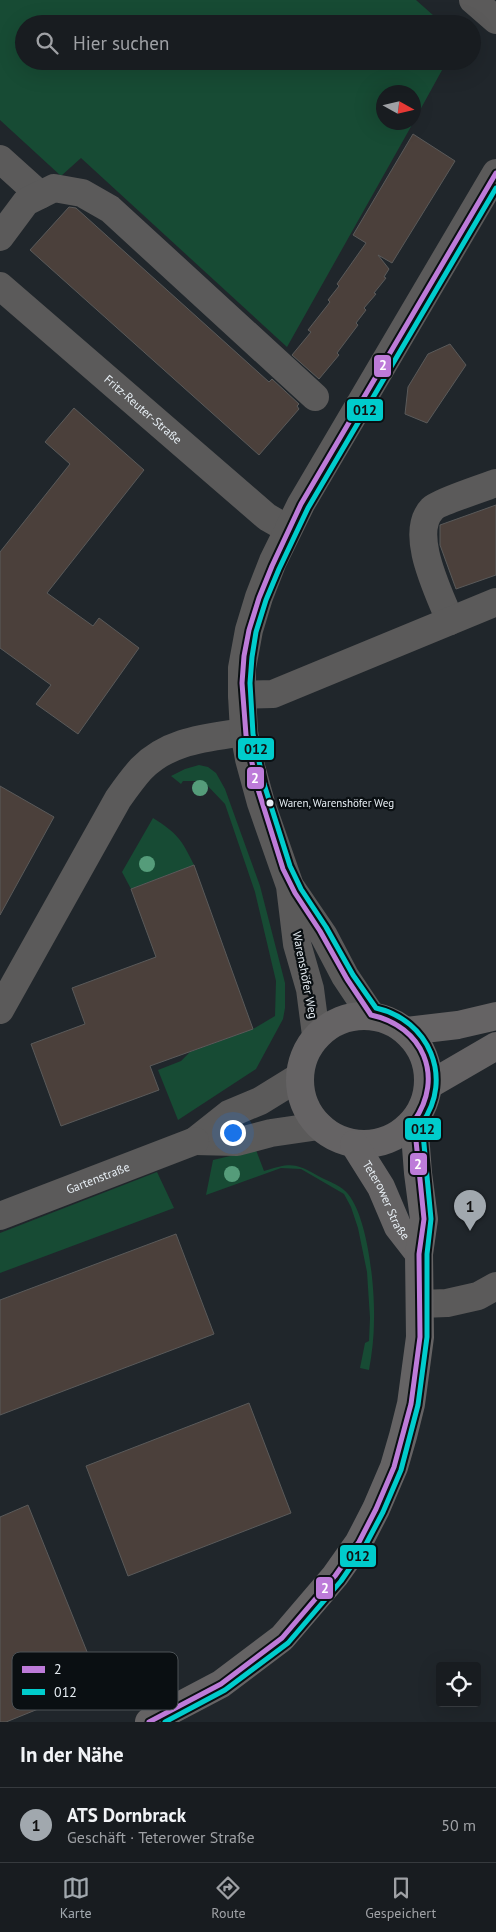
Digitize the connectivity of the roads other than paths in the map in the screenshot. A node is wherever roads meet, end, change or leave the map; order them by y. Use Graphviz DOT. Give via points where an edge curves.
graph roads {
  1 [pos="473,0"];
  2 [pos="496,20"];
  3 [pos="0,159"];
  4 [pos="496,173"];
  5 [pos="40,195"];
  6 [pos="0,237"];
  7 [pos="0,286"];
  8 [pos="315,397"];
  9 [pos="496,483"];
  10 [pos="288,530"];
  11 [pos="496,602"];
  12 [pos="450,621"];
  13 [pos="242,695"];
  14 [pos="244,732"];
  15 [pos="290,886"];
  16 [pos="0,1010"];
  17 [pos="371,1015"];
  18 [pos="496,1016"];
  19 [pos="407,1031"];
  20 [pos="316,1035"];
  21 [pos="496,1046"];
  22 [pos="300,1077"];
  23 [pos="429,1085"];
  24 [pos="414,1121"];
  25 [pos="319,1126"];
  26 [pos="195,1141"];
  27 [pos="354,1144"];
  28 [pos="0,1216"];
  29 [pos="419,1254"];
  30 [pos="496,1286"];
  31 [pos="421,1304"];
  32 [pos="178,1706"];
  33 [pos="171,1710"];
  34 [pos="149,1722"];
  1 -- 2 [label="street"];
  3 -- 5 [label="street"];
  4 -- 10 [label="street, Warenshöfer Weg"];
  5 -- 6 [label="street" via="26,202"];
  5 -- 8 [label="street" via="54,188 82,193 110,209"];
  7 -- 10 [label="street, Fritz-Reuter-Straße" via="267,517"];
  9 -- 12 [label="street" via="432,507 424,520 422,536 426,556"];
  10 -- 13 [label="street, Warenshöfer Weg" via="259,597 249,630 242,668"];
  11 -- 12 [label="street"];
  12 -- 13 [label="street" via="274,694"];
  13 -- 14 [label="street, Warenshöfer Weg"];
  14 -- 15 [label="street, Warenshöfer Weg" via="261,803"];
  14 -- 16 [label="street" via="175,745 141,769 118,799"];
  15 -- 17 [label="street, Warenshöfer Weg"];
  15 -- 20 [label="street, Warenshöfer Weg" via="297,944 310,990"];
  17 -- 19 [label="main road, Teterower Straße" via="385,1018"];
  17 -- 20 [label="main road, Teterower Straße" via="350,1016 330,1024"];
  18 -- 19 [label="main road" via="458,1025"];
  19 -- 23 [label="main road, Teterower Straße" via="420,1046 427,1063"];
  20 -- 22 [label="main road, Teterower Straße" via="308,1046"];
  21 -- 23 [label="main road"];
  22 -- 25 [label="main road, Teterower Straße" via="302,1098"];
  22 -- 26 [label="street, Gartenstraße" via="260,1101 229,1114"];
  23 -- 24 [label="main road, Teterower Straße" via="424,1104"];
  24 -- 27 [label="main road, Teterower Straße" via="388,1140"];
  24 -- 29 [label="main road, Teterower Straße" via="424,1219"];
  25 -- 26 [label="street, Gartenstraße" via="238,1142"];
  25 -- 27 [label="main road, Teterower Straße" via="340,1140"];
  26 -- 28 [label="street, Gartenstraße"];
  27 -- 29 [label="main road, Teterower Straße" via="381,1187 398,1226"];
  29 -- 31 [label="main road, Teterower Straße"];
  30 -- 31 [label="street" via="478,1296 447,1303"];
  31 -- 32 [label="main road, Teterower Straße" via="416,1371 403,1436 394,1467 359,1542 335,1576 282,1638 220,1684"];
  33 -- 34 [label="main road, Teterower Straße"];
}
